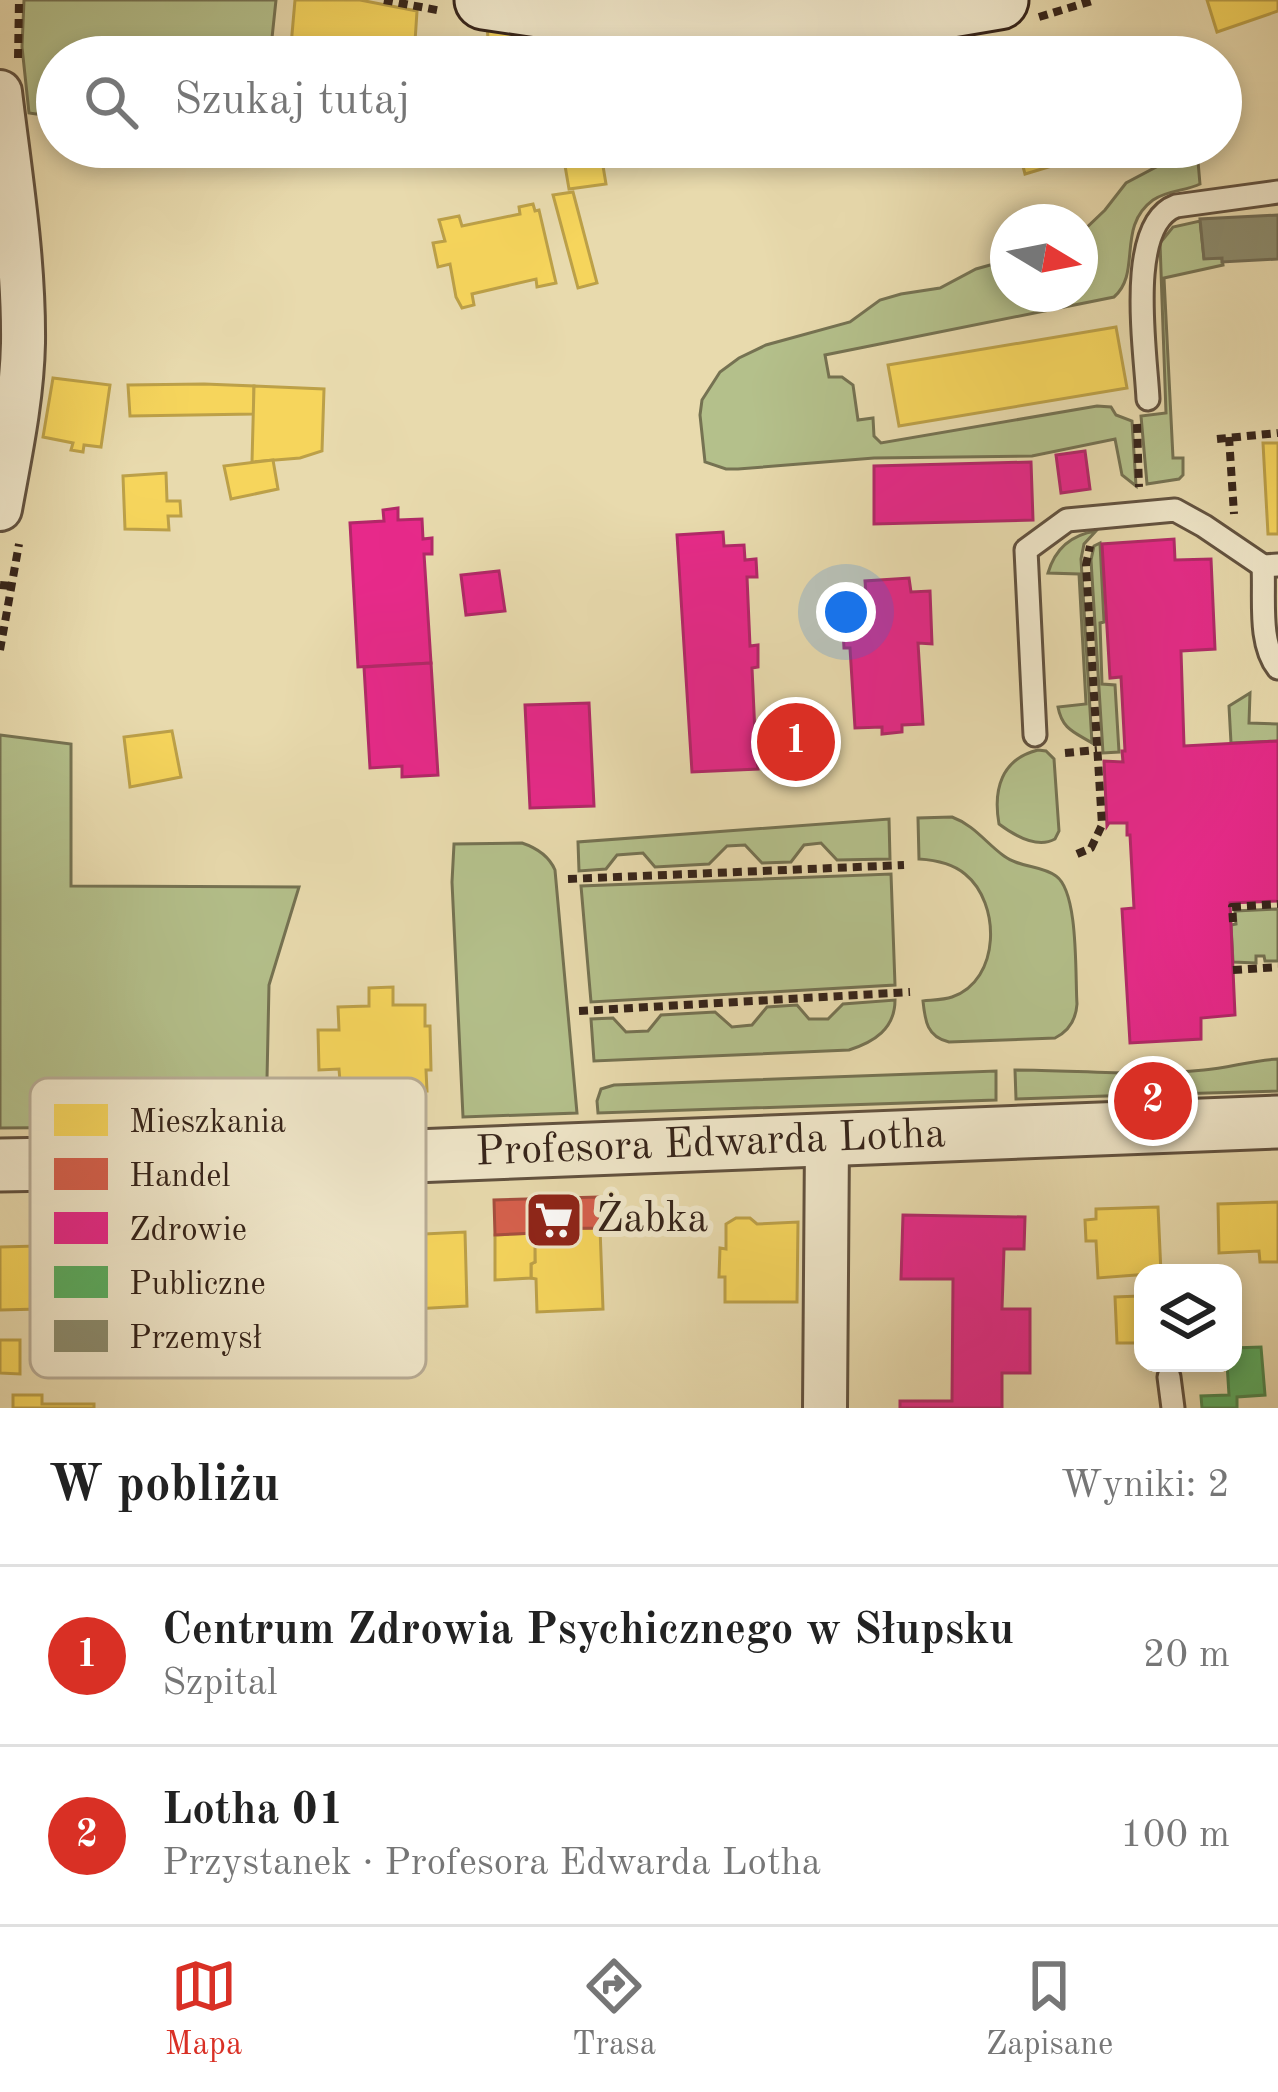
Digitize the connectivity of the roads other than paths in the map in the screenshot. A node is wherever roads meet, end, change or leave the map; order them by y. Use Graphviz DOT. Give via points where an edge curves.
graph roads {
  1 [pos="484,0"];
  2 [pos="999,0"];
  3 [pos="0,92"];
  4 [pos="1278,192"];
  5 [pos="1148,399"];
  6 [pos="0,509"];
  7 [pos="1271,565"];
  8 [pos="1278,668"];
  9 [pos="1035,735"];
  10 [pos="1278,1122"];
  11 [pos="827,1141"];
  12 [pos="426,1156"];
  13 [pos="30,1164"];
  14 [pos="0,1165"];
  15 [pos="1169,1377"];
  16 [pos="825,1408"];
  17 [pos="1173,1408"];
  1 -- 2 [label="main road" via="653,26 775,28"];
  3 -- 6 [label="street" via="23,346"];
  4 -- 5 [label="lane" via="1176,206 1154,224 1142,271"];
  7 -- 8 [label="lane" via="1266,639"];
  7 -- 9 [label="lane" via="1174,510 1067,520 1027,550"];
  10 -- 11 [label="street, Profesora Edwarda Lotha"];
  11 -- 12 [label="street, Profesora Edwarda Lotha"];
  11 -- 16 [label="street"];
  13 -- 14 [label="street, Profesora Edwarda Lotha"];
  15 -- 17 [label="lane"];
}
